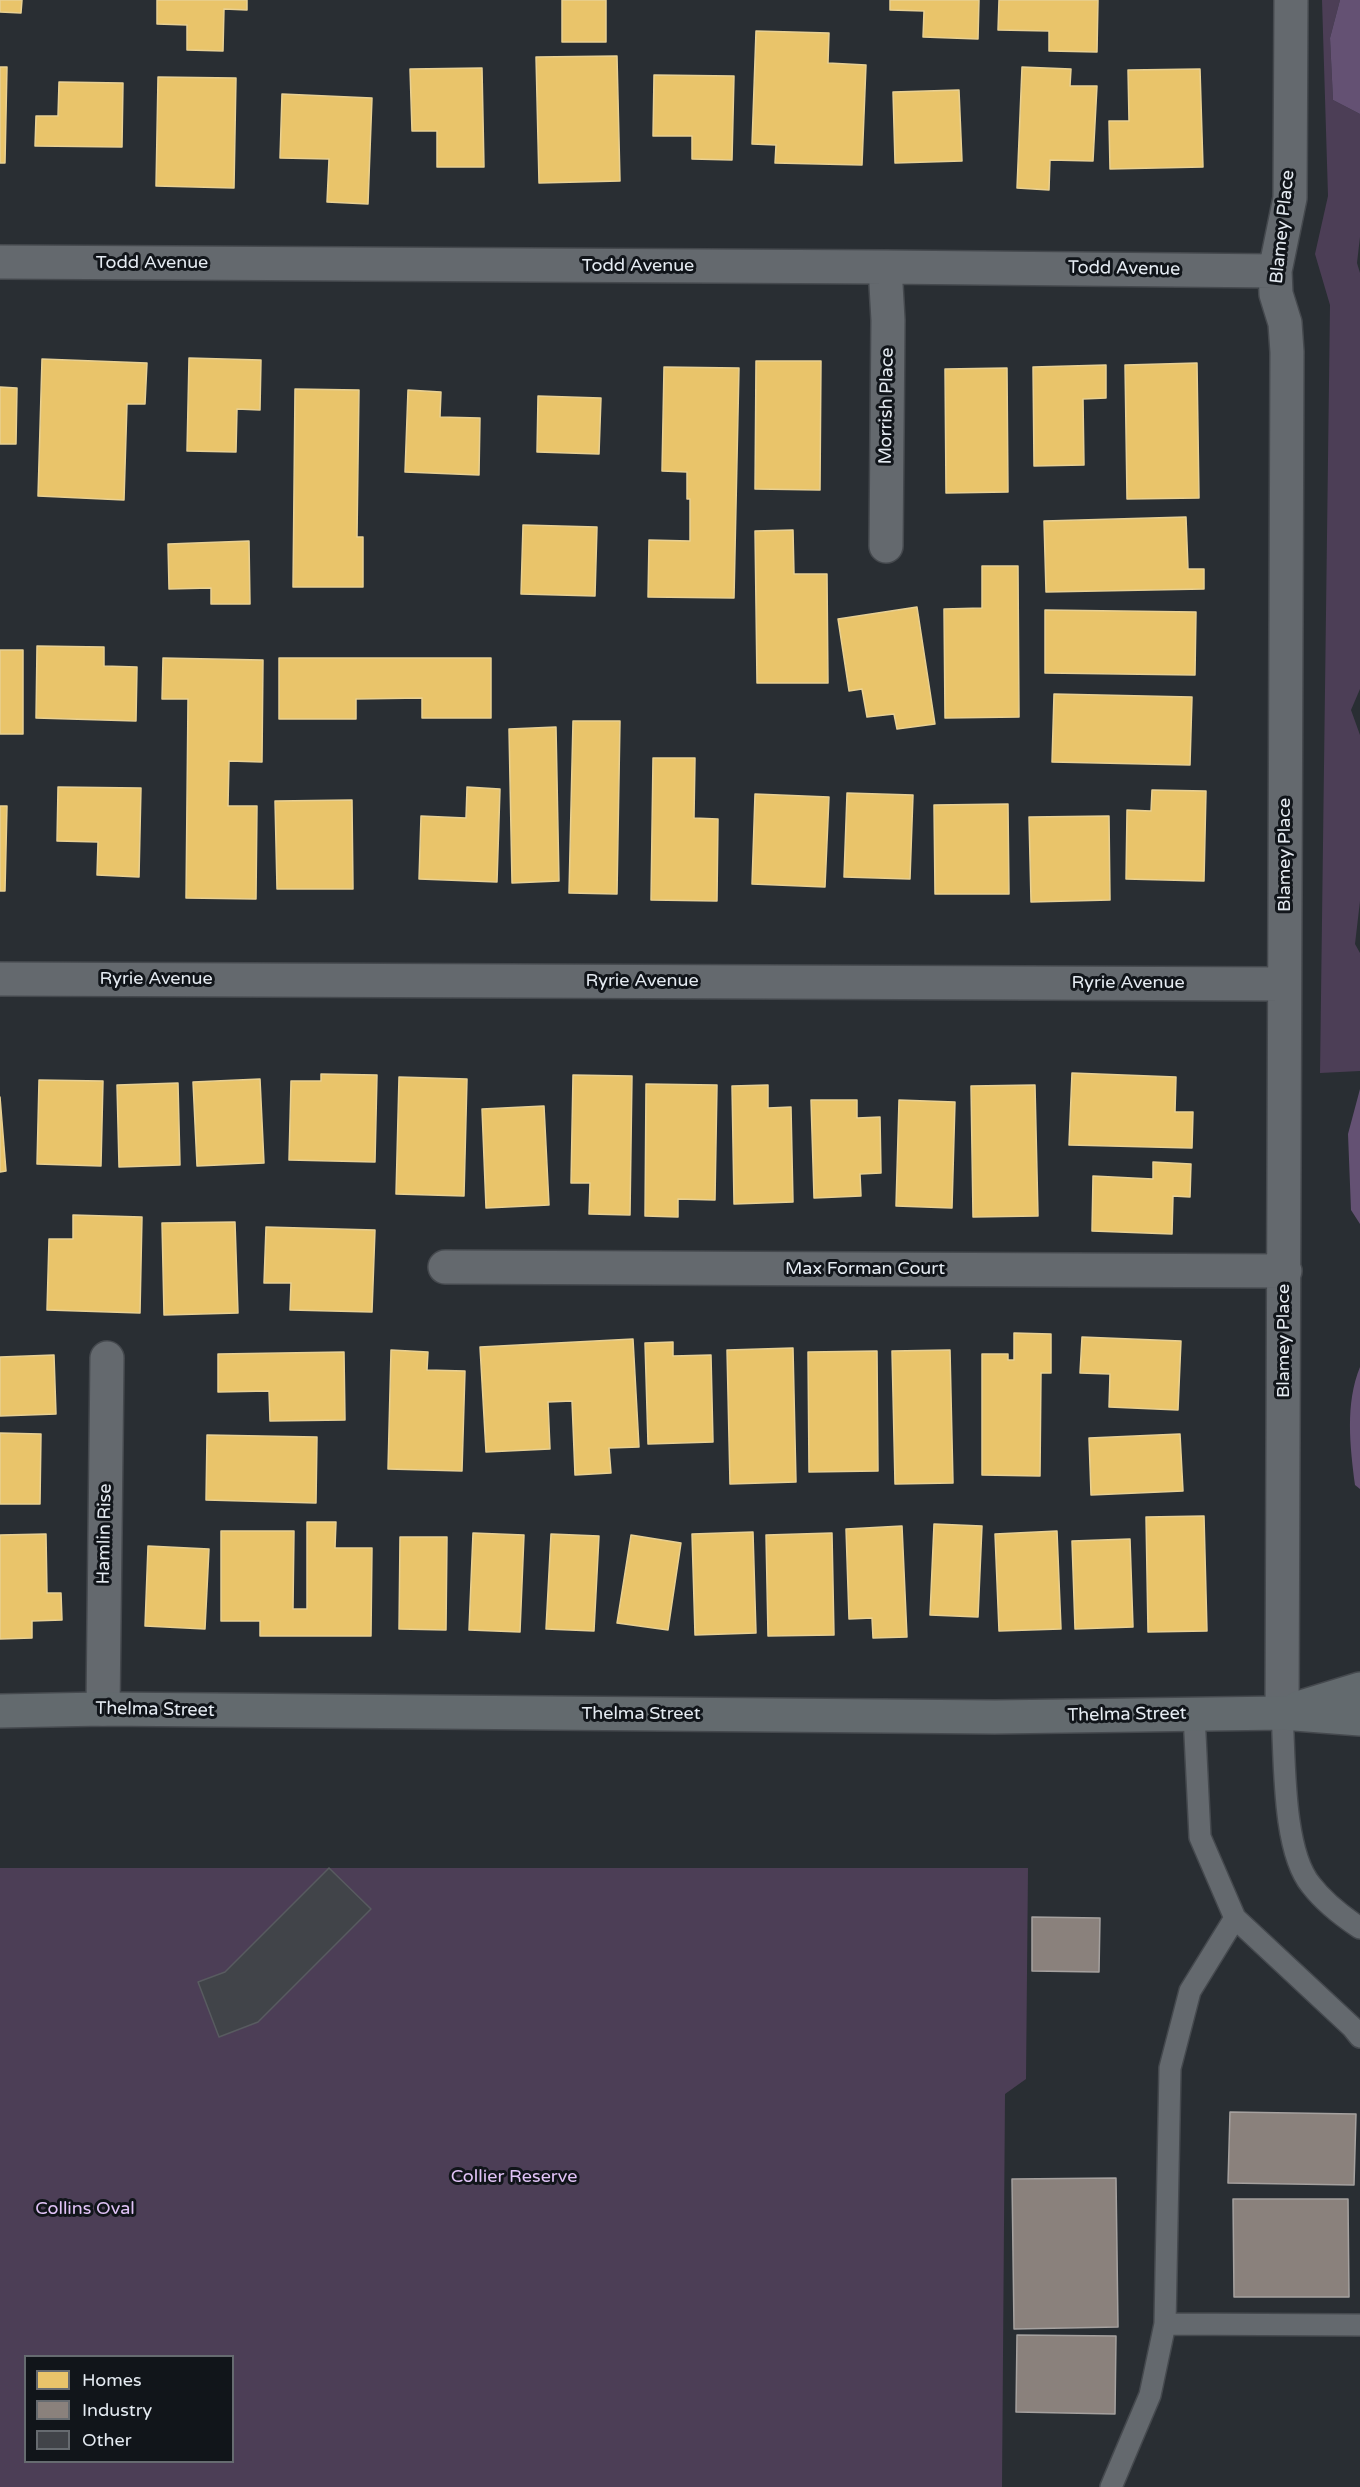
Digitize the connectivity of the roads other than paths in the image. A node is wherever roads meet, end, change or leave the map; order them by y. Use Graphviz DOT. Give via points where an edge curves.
graph roads {
  1 [pos="1291,0"];
  2 [pos="0,262"];
  3 [pos="885,267"];
  4 [pos="1275,271"];
  5 [pos="886,546"];
  6 [pos="0,978"];
  7 [pos="1284,984"];
  8 [pos="445,1267"];
  9 [pos="1285,1272"];
  10 [pos="107,1358"];
  11 [pos="1360,1689"];
  12 [pos="103,1709"];
  13 [pos="0,1711"];
  14 [pos="1282,1713"];
  15 [pos="1194,1714"];
  16 [pos="1360,1719"];
  17 [pos="1350,1916"];
  18 [pos="1235,1918"];
  19 [pos="1360,1928"];
  20 [pos="1360,2037"];
  21 [pos="1165,2324"];
  22 [pos="1360,2325"];
  23 [pos="1111,2487"];
  1 -- 4 [label="street, Blamey Place" via="1290,198"];
  2 -- 3 [label="street, Todd Avenue"];
  3 -- 4 [label="street, Todd Avenue"];
  3 -- 5 [label="street, Morrish Place"];
  4 -- 7 [label="street, Blamey Place" via="1287,352"];
  6 -- 7 [label="street, Ryrie Avenue"];
  7 -- 9 [label="street, Blamey Place"];
  8 -- 9 [label="street, Max Forman Court"];
  9 -- 14 [label="street, Blamey Place"];
  10 -- 12 [label="street, Hamlin Rise"];
  11 -- 14 [label="main road, Thelma Street"];
  12 -- 13 [label="main road, Thelma Street"];
  12 -- 15 [label="main road, Thelma Street" via="983,1717"];
  14 -- 15 [label="main road, Thelma Street"];
  14 -- 16 [label="main road, Thelma Street"];
  14 -- 17 [label="lane" via="1291,1837 1298,1859 1309,1884"];
  15 -- 18 [label="lane" via="1200,1837"];
  17 -- 19 [label="lane"];
  18 -- 20 [label="lane"];
  18 -- 21 [label="lane" via="1190,1991 1170,2068"];
  21 -- 22 [label="lane"];
  21 -- 23 [label="lane" via="1150,2395"];
}
